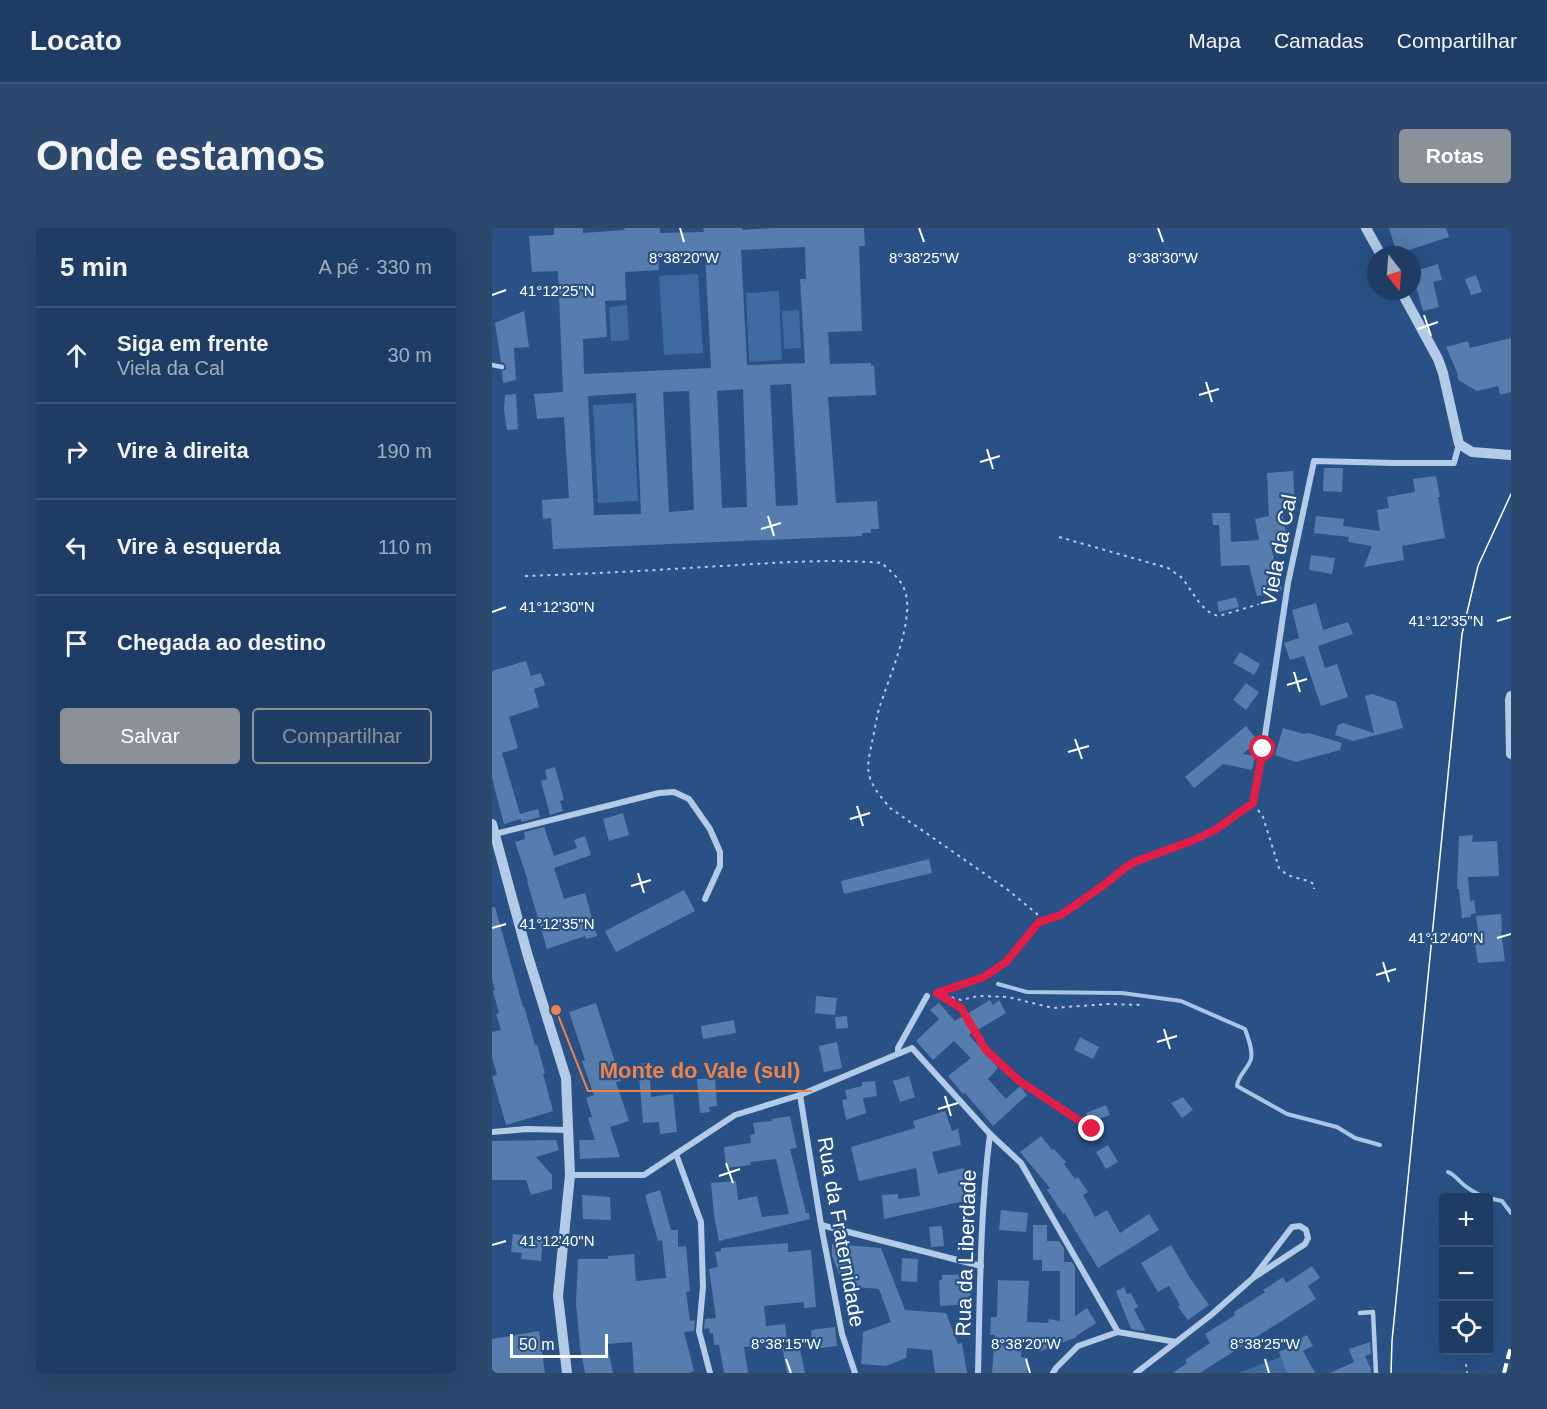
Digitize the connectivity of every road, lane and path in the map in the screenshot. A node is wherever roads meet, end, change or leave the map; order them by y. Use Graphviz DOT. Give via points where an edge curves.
graph roads {
  1 [pos="1366,228"];
  2 [pos="1376,246"];
  3 [pos="1406,300"];
  4 [pos="492,365"];
  5 [pos="502,367"];
  6 [pos="1459,444"];
  7 [pos="1511,455"];
  8 [pos="1059,537"];
  9 [pos="525,576"];
  10 [pos="1285,601"];
  11 [pos="1511,696"];
  12 [pos="1511,754"];
  13 [pos="1253,803"];
  14 [pos="493,829"];
  15 [pos="1314,889"];
  16 [pos="705,898"];
  17 [pos="1039,922"];
  18 [pos="937,993"];
  19 [pos="927,996"];
  20 [pos="1144,1005"];
  21 [pos="897,1053"];
  22 [pos="800,1095"];
  23 [pos="1092,1129"];
  24 [pos="568,1130"];
  25 [pos="492,1132"];
  26 [pos="990,1134"];
  27 [pos="676,1154"];
  28 [pos="570,1175"];
  29 [pos="821,1225"];
  30 [pos="981,1266"];
  31 [pos="1253,1278"];
  32 [pos="1360,1313"];
  33 [pos="1118,1332"];
  34 [pos="1176,1342"];
  35 [pos="1466,1364"];
  36 [pos="567,1373"];
  37 [pos="710,1373"];
  38 [pos="855,1373"];
  39 [pos="978,1373"];
  40 [pos="1053,1373"];
  41 [pos="1136,1373"];
  42 [pos="1376,1373"];
  43 [pos="1467,1373"];
  1 -- 2 [label="street"];
  3 -- 6 [label="street" via="1438,359"];
  4 -- 5 [label="lane"];
  6 -- 7 [label="street" via="1472,452"];
  6 -- 10 [label="street, Viela da Cal" via="1454,463 1314,461"];
  8 -- 10 [label="path" via="1168,568 1212,615 1273,600"];
  9 -- 17 [label="path" via="785,562 882,562 905,591 905,629 879,709 868,759 870,777 890,808 1008,890 1037,914"];
  10 -- 13 [label="street, Viela da Cal"];
  11 -- 12 [label="street"];
  13 -- 15 [label="path" via="1263,817 1279,868 1287,875 1308,880"];
  13 -- 17 [label="path" via="1215,830 1126,867 1061,915"];
  14 -- 16 [label="street" via="674,792 689,799 720,852 720,866"];
  14 -- 24 [label="street" via="526,953 566,1078"];
  17 -- 18 [label="path" via="1006,962 984,977"];
  18 -- 19 [label="path"];
  18 -- 20 [label="path" via="961,1000 978,996 1008,998 1053,1008"];
  18 -- 23 [label="path" via="961,1008 986,1050 1018,1080"];
  19 -- 21 [label="street"];
  21 -- 22 [label="street"];
  21 -- 26 [label="street" via="912,1048"];
  22 -- 27 [label="street" via="735,1115"];
  22 -- 29 [label="street, Rua da Fraternidade"];
  24 -- 25 [label="street"];
  24 -- 28 [label="street"];
  26 -- 30 [label="street, Rua da Liberdade"];
  26 -- 33 [label="street" via="1021,1163"];
  27 -- 28 [label="street" via="644,1175"];
  27 -- 37 [label="street" via="701,1222 703,1287 699,1331"];
  28 -- 36 [label="street" via="558,1296"];
  29 -- 30 [label="street"];
  29 -- 38 [label="street, Rua da Fraternidade" via="842,1334"];
  30 -- 39 [label="street, Rua da Liberdade"];
  31 -- 31 [label="street" via="1305,1244 1306,1230 1292,1227"];
  31 -- 34 [label="street"];
  32 -- 42 [label="lane" via="1373,1312"];
  33 -- 34 [label="street"];
  33 -- 40 [label="street" via="1078,1346"];
  34 -- 41 [label="street"];
  35 -- 43 [label="path"];
}
